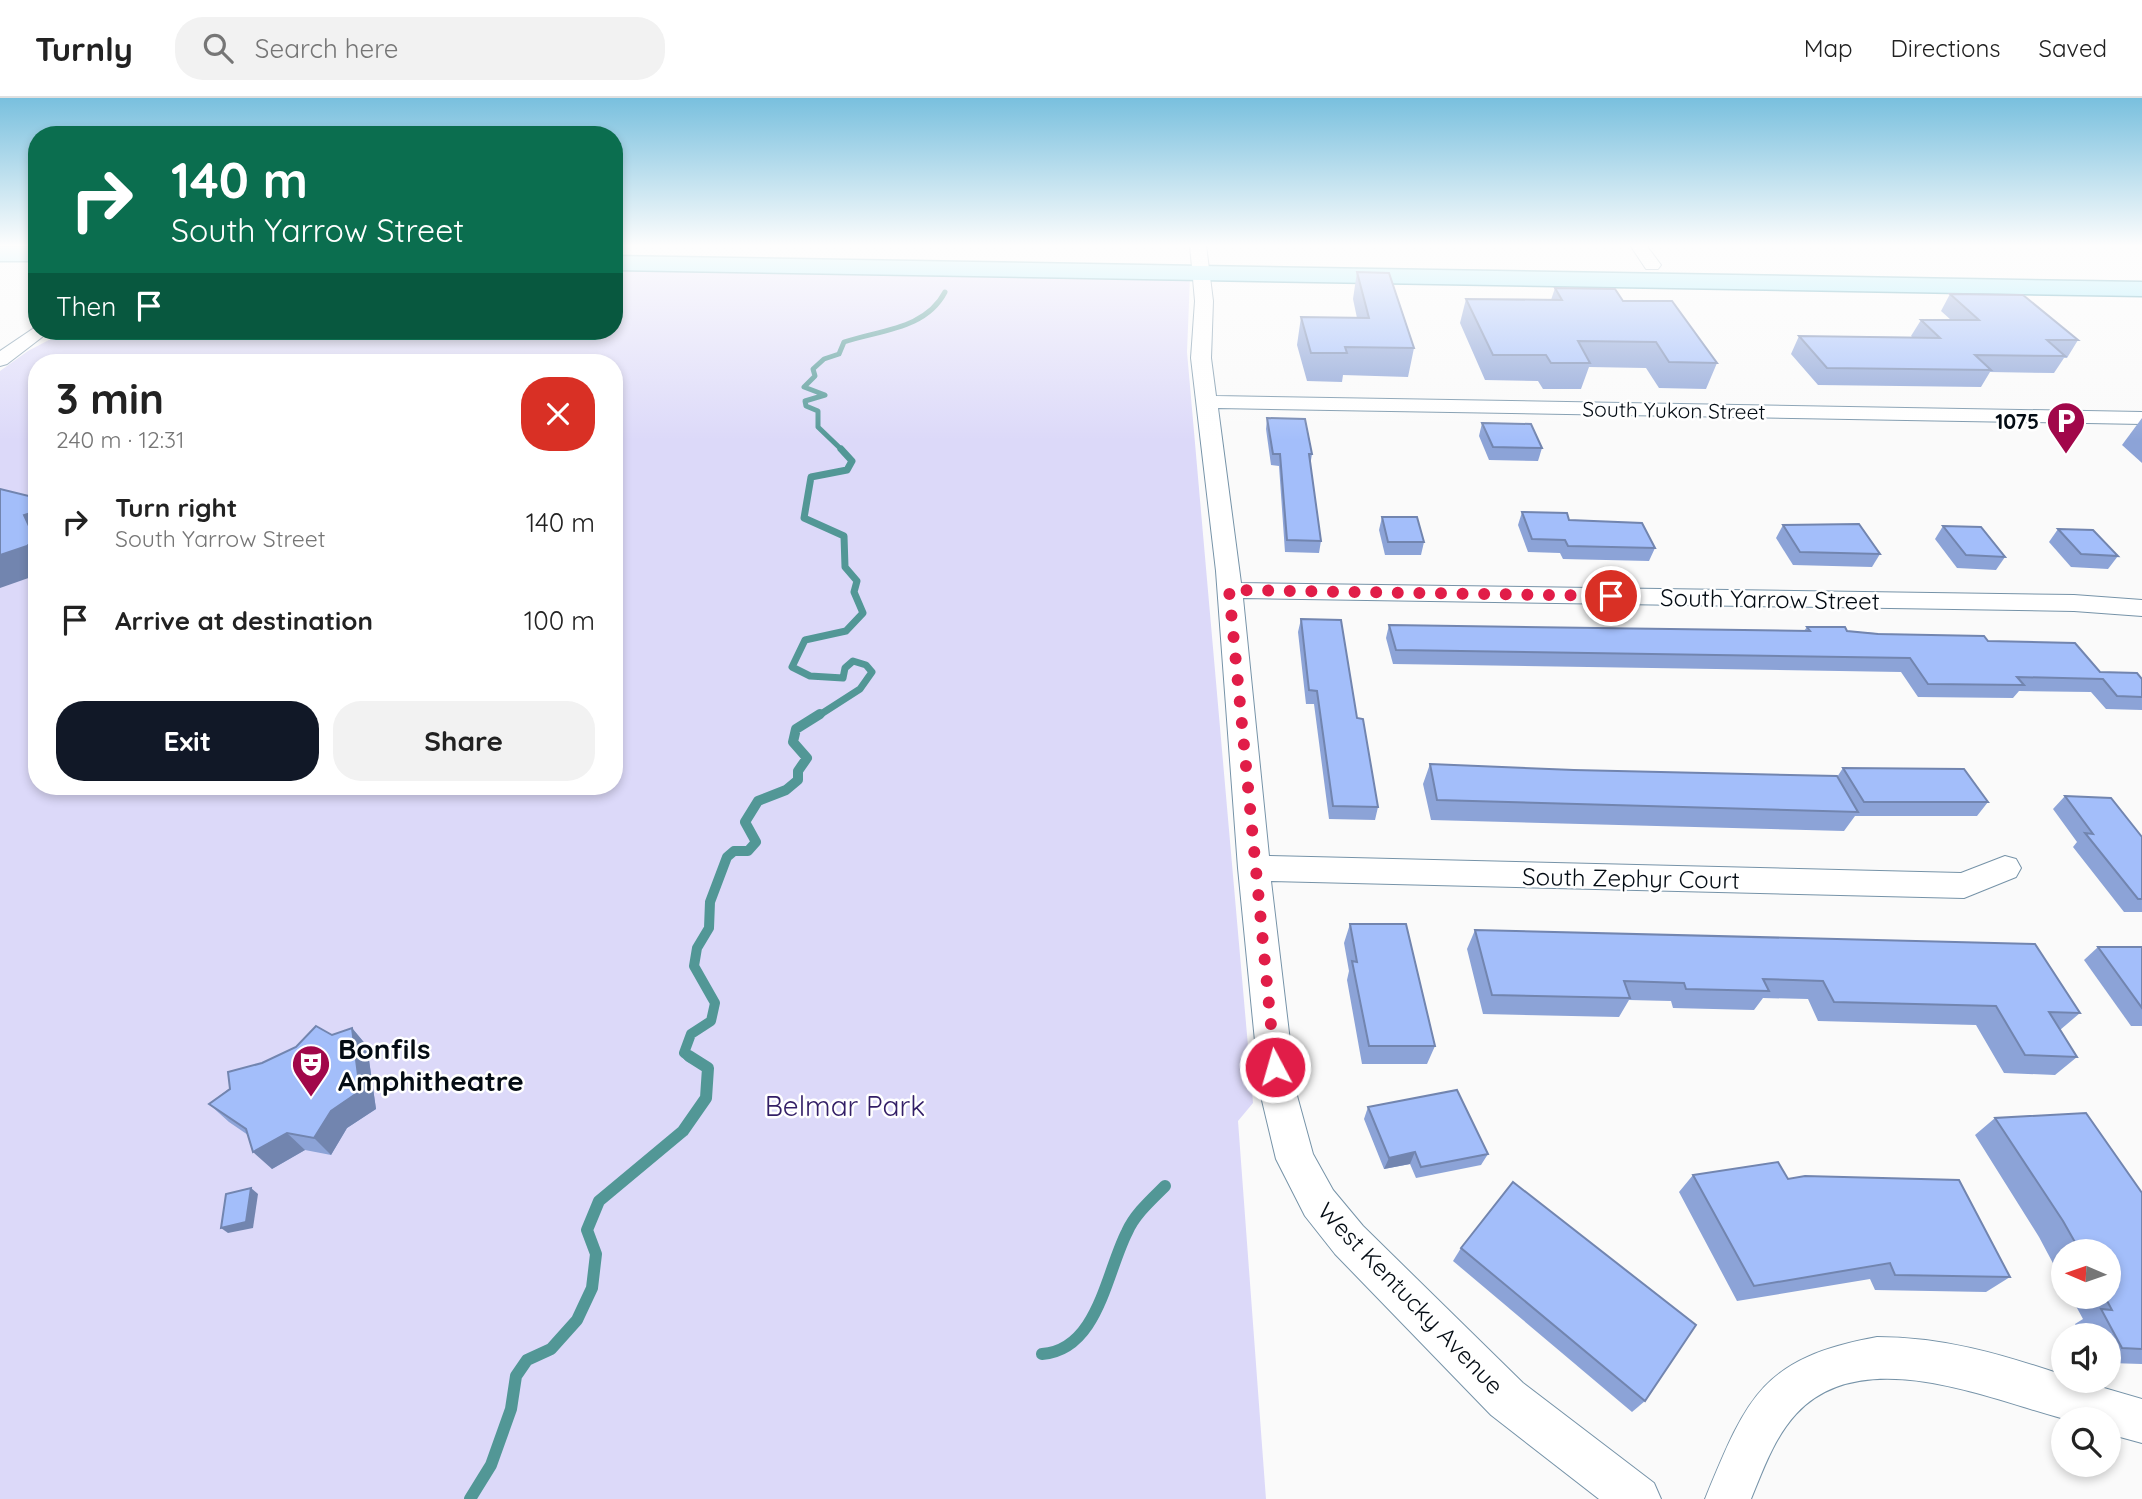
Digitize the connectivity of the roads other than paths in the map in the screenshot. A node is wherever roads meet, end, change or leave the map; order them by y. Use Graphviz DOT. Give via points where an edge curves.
graph roads {
  1 [pos="1201,310"];
  2 [pos="28,340"];
  3 [pos="0,360"];
  4 [pos="1206,402"];
  5 [pos="2142,418"];
  6 [pos="1229,590"];
  7 [pos="2142,608"];
  8 [pos="1254,868"];
  9 [pos="2005,868"];
  10 [pos="2142,1421"];
  11 [pos="1638,1499"];
  12 [pos="1728,1499"];
  1 -- 4 [label="street, West Kentucky Avenue"];
  2 -- 3 [label="street"];
  4 -- 5 [label="street, South Yukon Street"];
  4 -- 6 [label="street, West Kentucky Avenue"];
  6 -- 7 [label="street, South Yarrow Street"];
  6 -- 8 [label="street, West Kentucky Avenue"];
  8 -- 9 [label="street, South Zephyr Court" via="1964,886"];
  8 -- 11 [label="street, West Kentucky Avenue" via="1282,1115 1295,1159 1312,1192 1349,1240 1507,1399"];
  10 -- 12 [label="street" via="1953,1363 1910,1357 1853,1362 1805,1379 1774,1406"];
}
